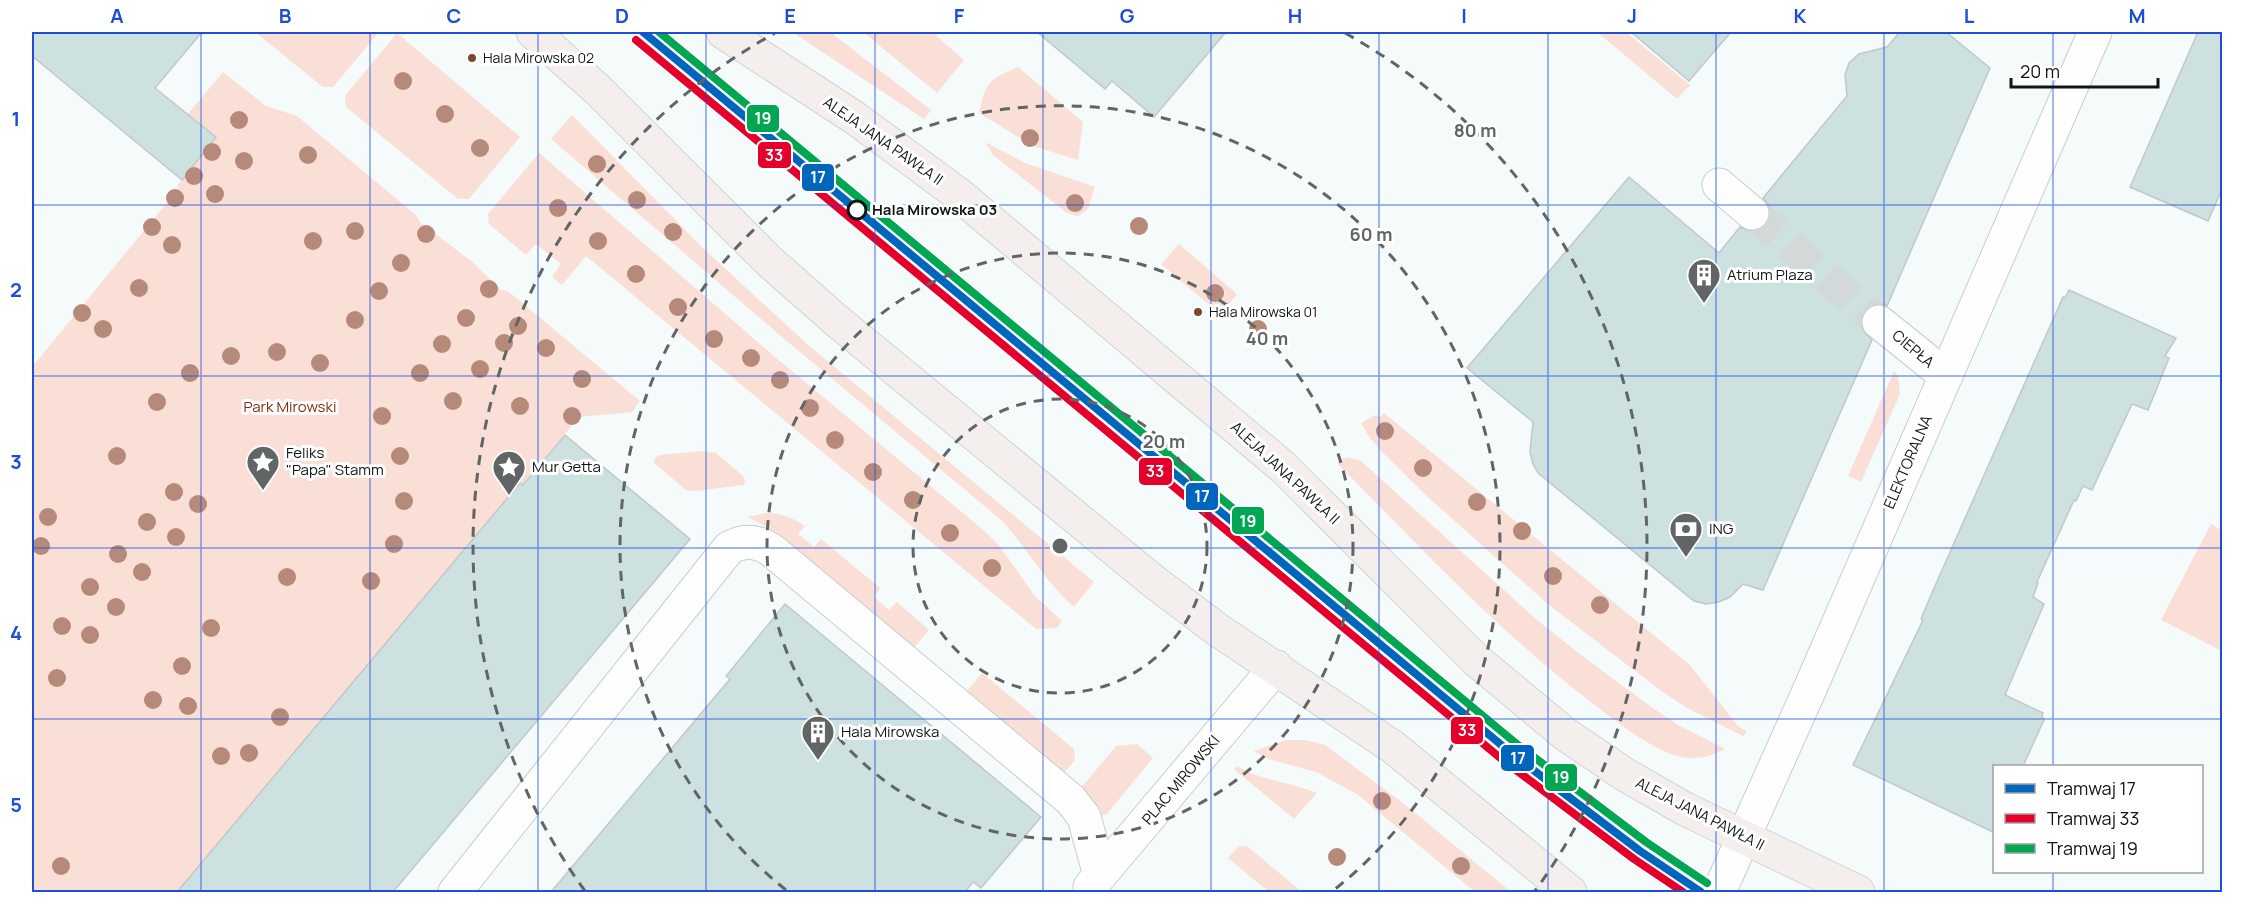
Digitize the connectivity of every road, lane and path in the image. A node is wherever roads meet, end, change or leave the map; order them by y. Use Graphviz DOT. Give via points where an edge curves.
graph roads {
  1 [pos="533,32"];
  2 [pos="723,32"];
  3 [pos="2095,32"];
  4 [pos="1719,185"];
  5 [pos="1752,213"];
  6 [pos="1880,321"];
  7 [pos="1946,376"];
  8 [pos="1276,667"];
  9 [pos="1744,837"];
  10 [pos="1092,884"];
  11 [pos="455,892"];
  12 [pos="1570,892"];
  13 [pos="1719,892"];
  14 [pos="1858,892"];
  1 -- 8 [label="main road" via="801,290 1153,581"];
  2 -- 9 [label="main road, ALEJA JANA PAWŁA II" via="855,118 958,194 1283,467 1475,659 1540,714 1596,756 1654,792"];
  3 -- 7 [label="street, ELEKTORALNA"];
  4 -- 5 [label="street"];
  6 -- 7 [label="street, CIEPŁA"];
  7 -- 9 [label="street, ELEKTORALNA"];
  8 -- 10 [label="street, PLAC MIROWSKI"];
  8 -- 12 [label="main road" via="1393,747"];
  9 -- 13 [label="street, ELEKTORALNA"];
  9 -- 14 [label="main road, ALEJA JANA PAWŁA II"];
  10 -- 11 [label="street" via="1084,817 1071,800 784,560 755,542 729,548"];
}
